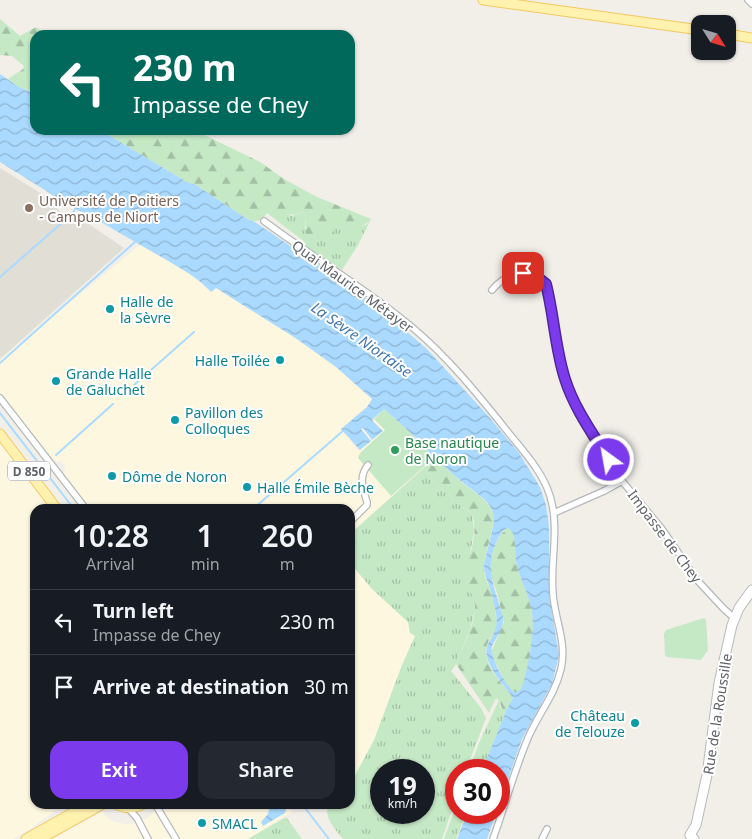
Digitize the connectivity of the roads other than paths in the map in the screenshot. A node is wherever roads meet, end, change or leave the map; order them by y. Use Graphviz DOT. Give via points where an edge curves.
graph roads {
  1 [pos="483,0"];
  2 [pos="748,0"];
  3 [pos="752,4"];
  4 [pos="691,29"];
  5 [pos="736,35"];
  6 [pos="752,38"];
  7 [pos="264,221"];
  8 [pos="492,290"];
  9 [pos="0,398"];
  10 [pos="0,434"];
  11 [pos="368,465"];
  12 [pos="622,481"];
  13 [pos="53,504"];
  14 [pos="82,504"];
  15 [pos="554,513"];
  16 [pos="355,517"];
  17 [pos="752,590"];
  18 [pos="734,618"];
  19 [pos="79,809"];
  20 [pos="95,809"];
  21 [pos="129,809"];
  22 [pos="158,809"];
  23 [pos="547,829"];
  24 [pos="690,838"];
  25 [pos="26,839"];
  26 [pos="40,839"];
  27 [pos="148,839"];
  28 [pos="176,839"];
  29 [pos="493,839"];
  30 [pos="542,839"];
  1 -- 4 [label="main road"];
  2 -- 3 [label="street"];
  5 -- 6 [label="main road"];
  7 -- 15 [label="street, Quai Maurice Métayer" via="372,296 427,341 489,408 529,459 550,494"];
  8 -- 12 [label="street, Impasse de Chey" via="503,281 523,273 546,284 557,349 570,394"];
  9 -- 14 [label="street"];
  10 -- 13 [label="main road, D 850"];
  11 -- 16 [label="street" via="362,478 367,506"];
  12 -- 15 [label="street"];
  12 -- 18 [label="street, Impasse de Chey" via="662,529 697,580"];
  15 -- 29 [label="street, Quai Maurice Métayer" via="553,596 562,638 561,667 557,684 527,740"];
  17 -- 18 [label="street, Rue de la Roussille"];
  18 -- 24 [label="street, Rue de la Roussille" via="719,683 707,775"];
  19 -- 25 [label="main road"];
  20 -- 26 [label="main road"];
  21 -- 27 [label="street"];
  22 -- 28 [label="street"];
  23 -- 30 [label="street"];
}
